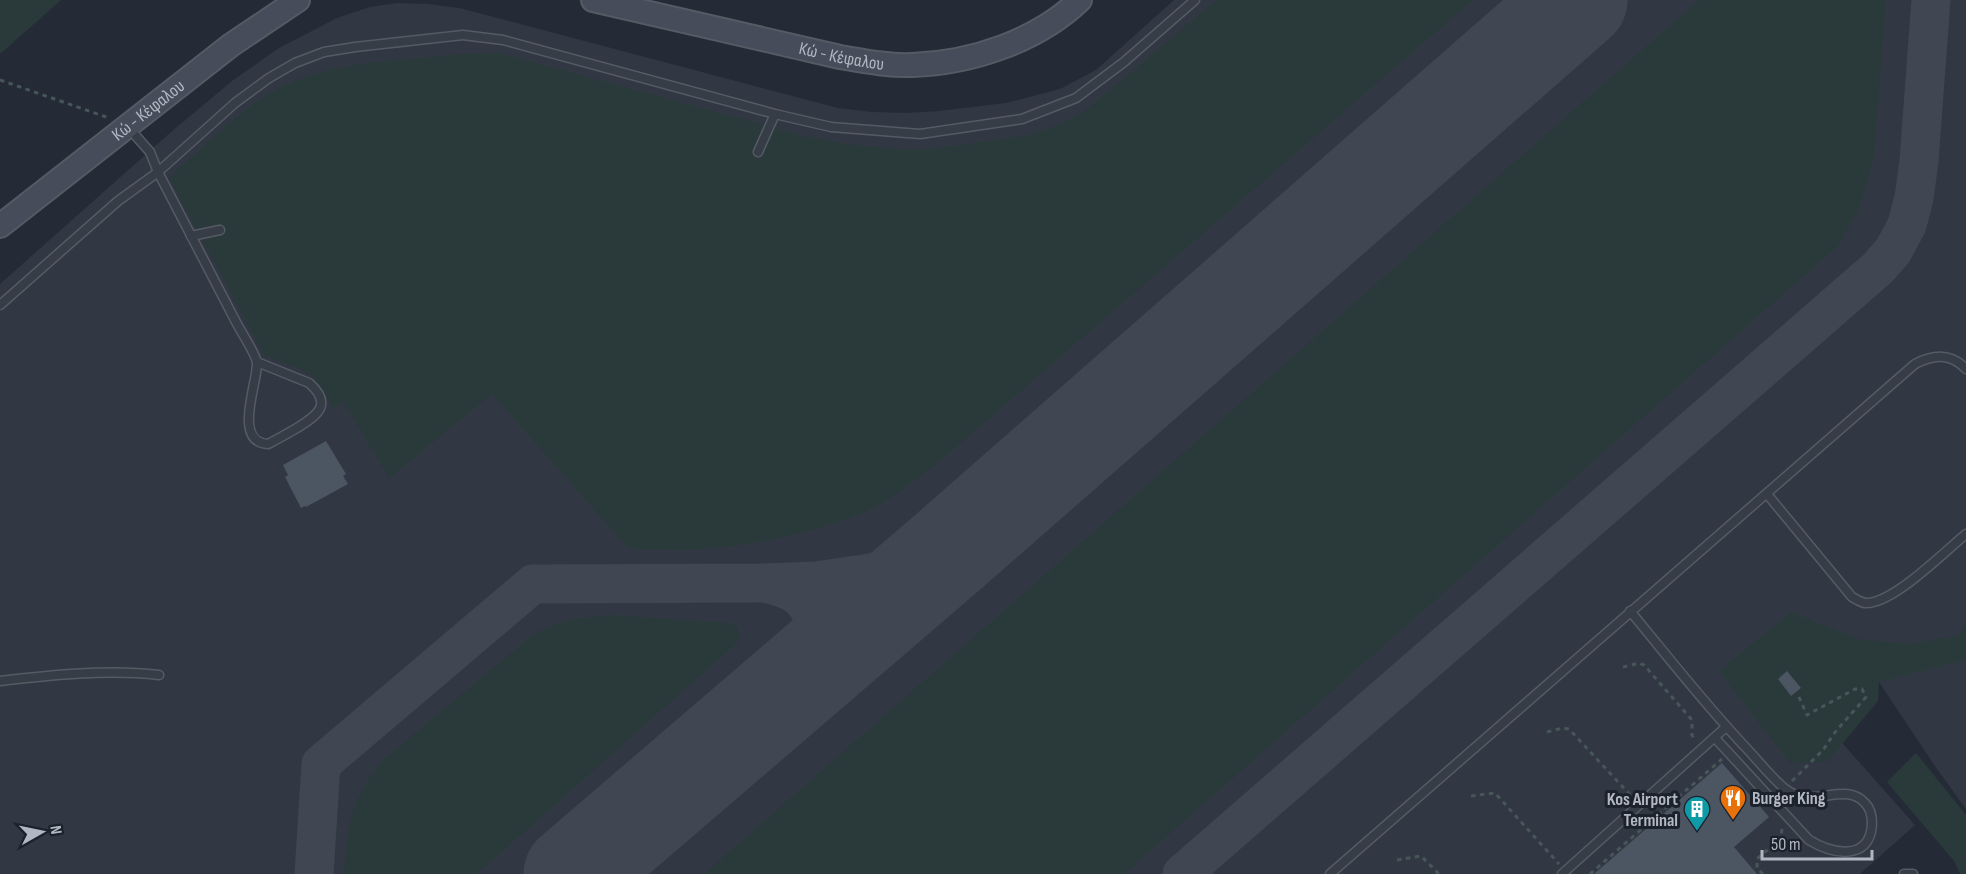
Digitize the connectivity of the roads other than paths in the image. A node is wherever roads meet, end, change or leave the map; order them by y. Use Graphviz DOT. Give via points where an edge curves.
graph roads {
  1 [pos="298,0"];
  2 [pos="593,0"];
  3 [pos="1080,0"];
  4 [pos="1195,0"];
  5 [pos="775,114"];
  6 [pos="127,126"];
  7 [pos="758,152"];
  8 [pos="158,172"];
  9 [pos="0,226"];
  10 [pos="220,230"];
  11 [pos="191,236"];
  12 [pos="0,304"];
  13 [pos="257,362"];
  14 [pos="1966,369"];
  15 [pos="1767,494"];
  16 [pos="1966,534"];
  17 [pos="1630,611"];
  18 [pos="159,675"];
  19 [pos="0,681"];
  20 [pos="1726,727"];
  21 [pos="1715,738"];
  22 [pos="1564,873"];
  23 [pos="1330,874"];
  24 [pos="1904,874"];
  25 [pos="1913,874"];
  1 -- 6 [label="main road, Κώ - Κέφαλου" via="231,45"];
  2 -- 3 [label="main road, Κώ - Κέφαλου" via="840,57 912,65 943,63 994,50 1047,25"];
  4 -- 5 [label="lane" via="1076,98 1022,119 920,134 831,127"];
  5 -- 7 [label="lane"];
  5 -- 8 [label="lane" via="535,47 463,35 324,52 295,63 235,103"];
  6 -- 8 [label="lane" via="150,152"];
  6 -- 9 [label="main road, Κώ - Κέφαλου"];
  8 -- 11 [label="lane"];
  8 -- 12 [label="lane" via="118,201"];
  10 -- 11 [label="lane"];
  11 -- 13 [label="lane"];
  13 -- 13 [label="lane" via="249,424 257,440 268,444 315,417 321,399 309,383"];
  14 -- 15 [label="lane" via="1959,361 1944,356 1915,364"];
  15 -- 16 [label="lane" via="1852,597 1865,603 1895,594"];
  15 -- 17 [label="lane"];
  17 -- 20 [label="lane"];
  17 -- 23 [label="lane"];
  18 -- 19 [label="lane" via="136,672"];
  20 -- 21 [label="lane"];
  20 -- 21 [label="lane" via="1785,789 1808,798 1839,794 1858,797 1870,810 1872,819 1867,842 1844,853 1809,840"];
  21 -- 22 [label="lane"];
  24 -- 25 [label="lane"];
}
